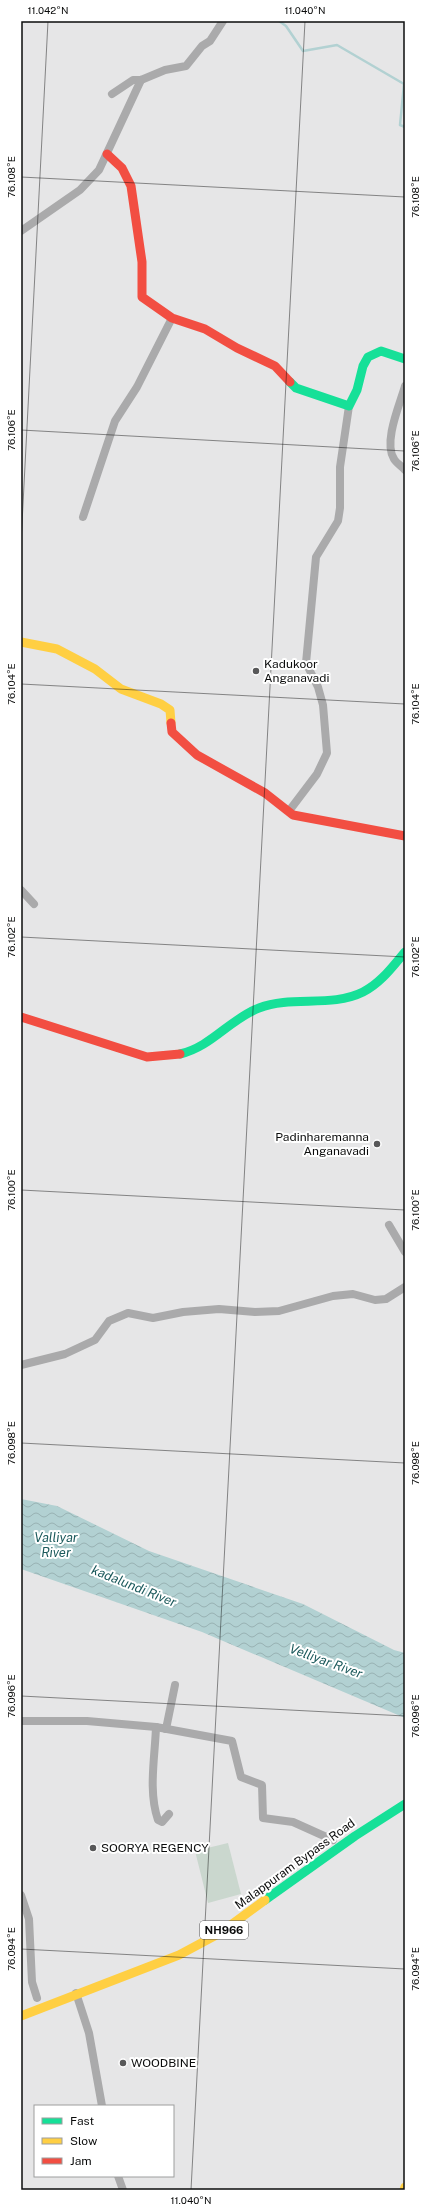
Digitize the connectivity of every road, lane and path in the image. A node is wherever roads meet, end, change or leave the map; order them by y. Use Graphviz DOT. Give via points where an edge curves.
graph roads {
  1 [pos="223,21"];
  2 [pos="142,80"];
  3 [pos="112,94"];
  4 [pos="107,154"];
  5 [pos="21,231"];
  6 [pos="172,318"];
  7 [pos="405,359"];
  8 [pos="405,386"];
  9 [pos="349,406"];
  10 [pos="405,470"];
  11 [pos="83,517"];
  12 [pos="21,642"];
  13 [pos="289,811"];
  14 [pos="405,836"];
  15 [pos="21,890"];
  16 [pos="34,904"];
  17 [pos="405,952"];
  18 [pos="21,1017"];
  19 [pos="389,1225"];
  20 [pos="405,1252"];
  21 [pos="405,1287"];
  22 [pos="21,1365"];
  23 [pos="175,1685"];
  24 [pos="21,1721"];
  25 [pos="156,1727"];
  26 [pos="166,1729"];
  27 [pos="405,1794"];
  28 [pos="405,1804"];
  29 [pos="380,1808"];
  30 [pos="169,1814"];
  31 [pos="356,1824"];
  32 [pos="335,1838"];
  33 [pos="301,1863"];
  34 [pos="21,1894"];
  35 [pos="230,1913"];
  36 [pos="202,1932"];
  37 [pos="189,1938"];
  38 [pos="79,1982"];
  39 [pos="66,1987"];
  40 [pos="76,1993"];
  41 [pos="46,1994"];
  42 [pos="37,1998"];
  43 [pos="26,2002"];
  44 [pos="21,2016"];
  45 [pos="102,2105"];
  46 [pos="118,2177"];
  47 [pos="123,2190"];
  1 -- 2 [label="street" via="210,41 202,46 186,66 165,70"];
  2 -- 3 [label="street" via="133,80"];
  2 -- 4 [label="street"];
  4 -- 5 [label="street" via="99,170 80,190"];
  4 -- 6 [label="main road" via="119,163 131,186 142,262 142,298"];
  6 -- 9 [label="main road" via="204,329 275,366 296,388"];
  6 -- 11 [label="street" via="137,387 115,421"];
  7 -- 9 [label="main road" via="381,351 368,357"];
  8 -- 10 [label="street" via="392,429 391,445 393,459"];
  9 -- 13 [label="street" via="340,467 338,521 316,556 306,663 318,687 323,705 327,753 317,774"];
  12 -- 13 [label="main road" via="57,649 95,669 121,688 161,704 170,710 172,732 197,755 264,793"];
  13 -- 14 [label="main road" via="294,815"];
  15 -- 16 [label="street"];
  17 -- 18 [label="main road" via="378,982 363,992 345,998 308,999 264,1006 249,1013 199,1048 165,1058 147,1057"];
  19 -- 20 [label="street"];
  21 -- 22 [label="street" via="386,1299 375,1300 353,1294 333,1296 279,1311 219,1309 153,1318 128,1313 109,1321 95,1340 65,1354"];
  23 -- 26 [label="street"];
  24 -- 25 [label="street" via="87,1721"];
  25 -- 26 [label="street"];
  25 -- 30 [label="street" via="153,1793 155,1811 158,1820 162,1822"];
  26 -- 32 [label="street" via="232,1741 241,1777 262,1785 263,1818 293,1822"];
  27 -- 29 [label="main road"];
  28 -- 40 [label="main road, Malappuram Bypass Road / NH966" via="340,1845 201,1944 146,1968"];
  31 -- 32 [label="main road, Malappuram Bypass Road"];
  33 -- 35 [label="main road, Malappuram Bypass Road / NH966"];
  34 -- 42 [label="street" via="29,1919 32,1982"];
  36 -- 37 [label="main road, NH966"];
  38 -- 39 [label="main road"];
  40 -- 44 [label="main road, Malappuram Bypass Road / NH966"];
  40 -- 45 [label="street" via="89,2033"];
  41 -- 42 [label="main road"];
  42 -- 43 [label="main road"];
  46 -- 47 [label="street"];
}
